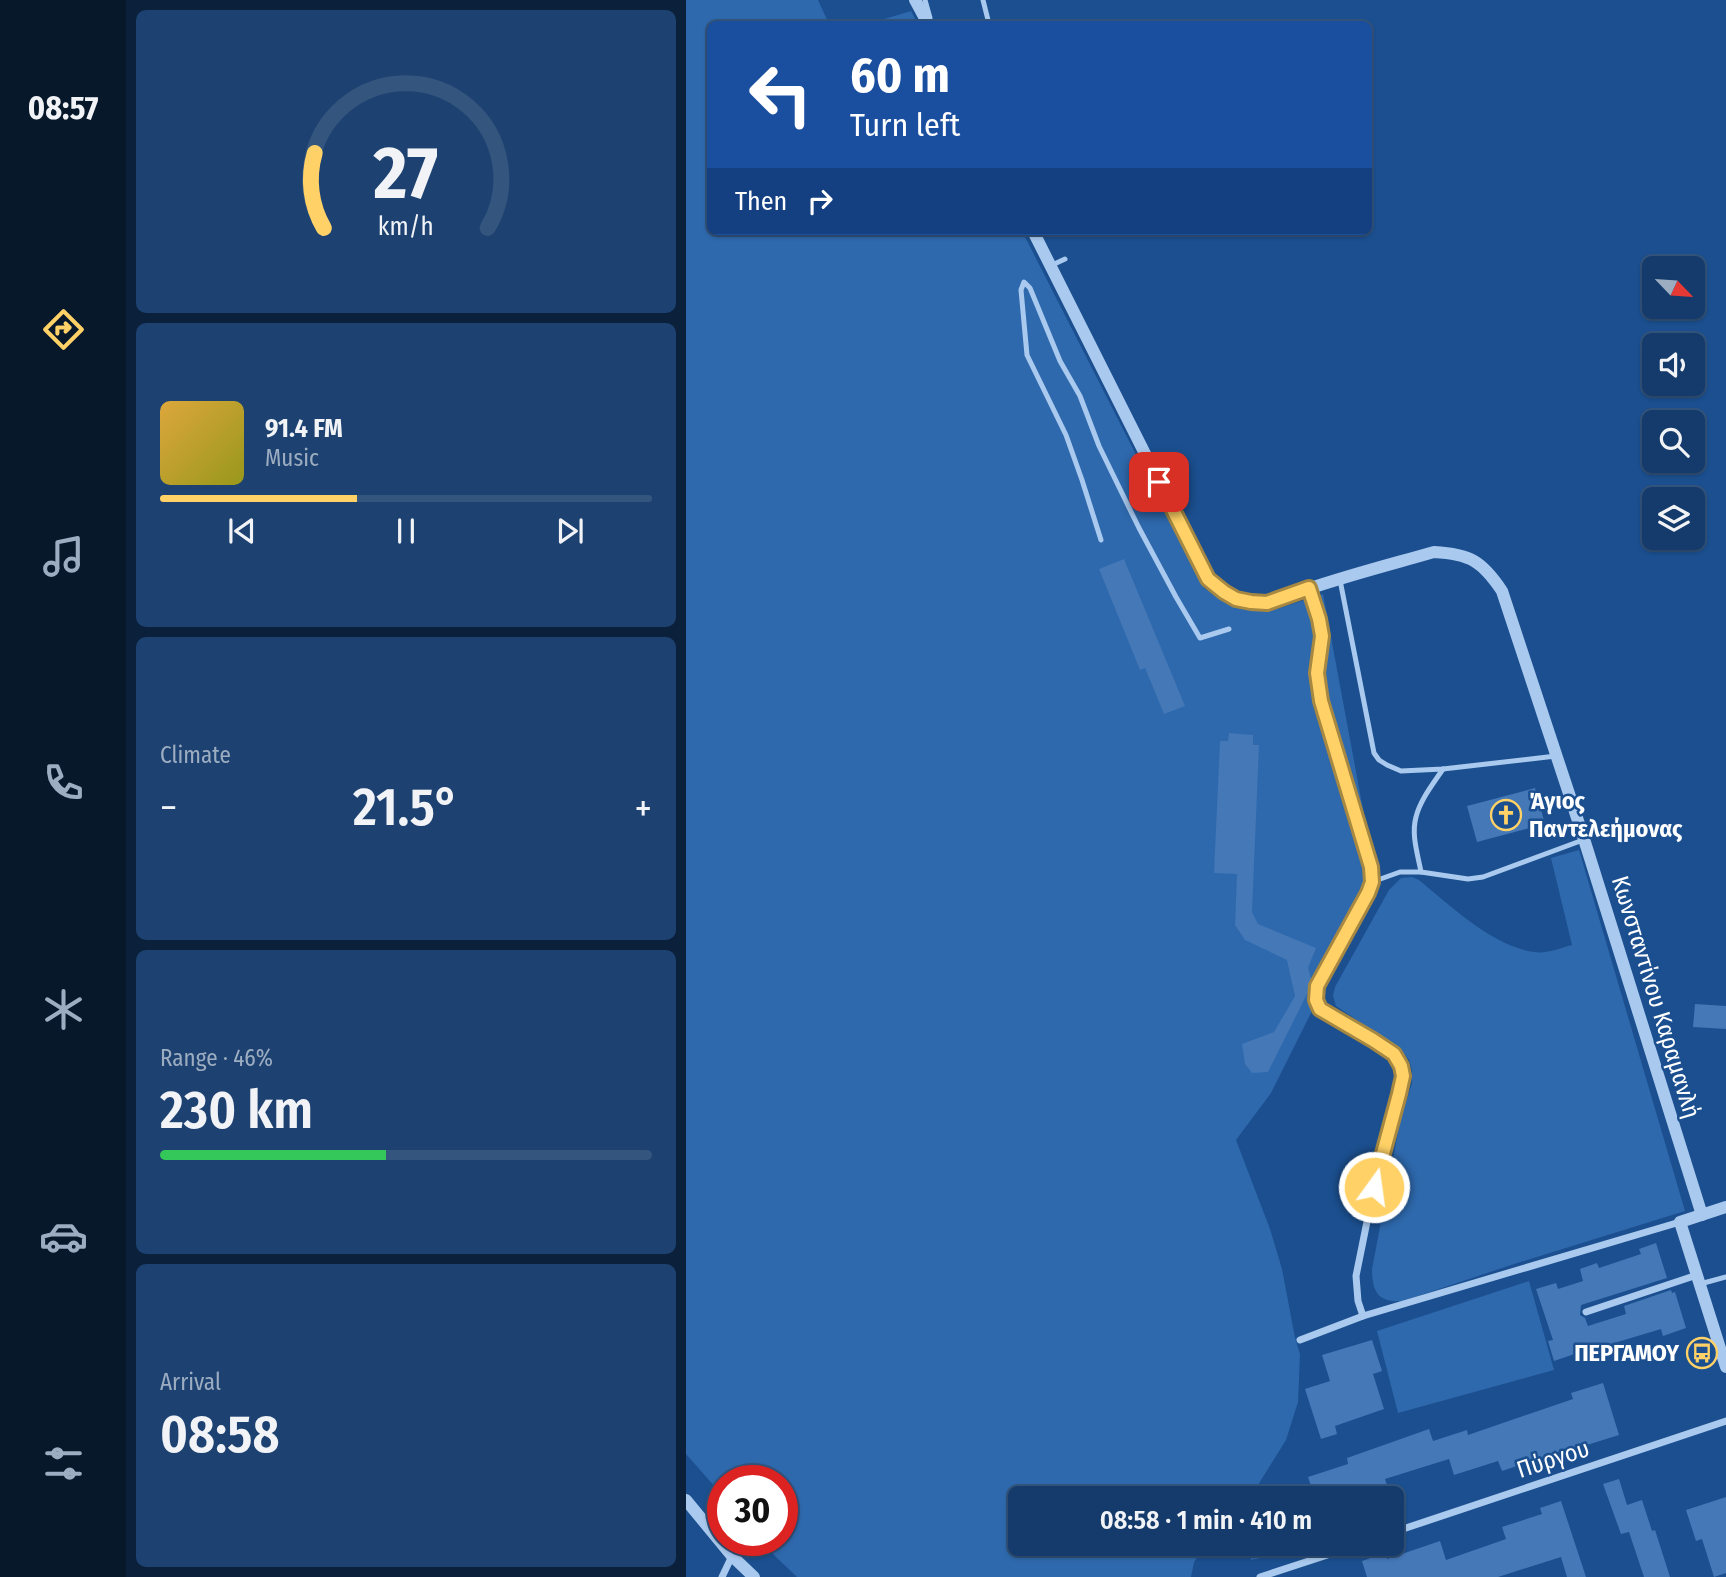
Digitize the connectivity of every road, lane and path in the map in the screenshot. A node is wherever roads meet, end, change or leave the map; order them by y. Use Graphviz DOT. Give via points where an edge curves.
graph roads {
  1 [pos="915,0"];
  2 [pos="925,0"];
  3 [pos="983,0"];
  4 [pos="928,21"];
  5 [pos="929,21"];
  6 [pos="988,21"];
  7 [pos="1034,235"];
  8 [pos="1065,259"];
  9 [pos="1050,266"];
  10 [pos="1101,540"];
  11 [pos="1340,580"];
  12 [pos="1309,588"];
  13 [pos="1228,629"];
  14 [pos="1556,756"];
  15 [pos="1443,769"];
  16 [pos="1584,839"];
  17 [pos="1421,872"];
  18 [pos="1372,882"];
  19 [pos="1726,1207"];
  20 [pos="1702,1215"];
  21 [pos="1680,1223"];
  22 [pos="1726,1277"];
  23 [pos="1698,1280"];
  24 [pos="1586,1312"];
  25 [pos="1363,1316"];
  26 [pos="1300,1340"];
  27 [pos="1724,1352"];
  28 [pos="1726,1367"];
  29 [pos="1726,1421"];
  30 [pos="686,1500"];
  31 [pos="707,1526"];
  32 [pos="1404,1529"];
  33 [pos="732,1556"];
  34 [pos="1324,1556"];
  35 [pos="722,1577"];
  36 [pos="754,1577"];
  37 [pos="1260,1577"];
  1 -- 4 [label="street"];
  2 -- 5 [label="lane"];
  3 -- 6 [label="lane"];
  7 -- 9 [label="street, Κωνσταντίνου Καραμανλή"];
  8 -- 9 [label="lane"];
  9 -- 12 [label="street, Κωνσταντίνου Καραμανλή" via="1208,579 1236,599 1251,602 1267,603"];
  10 -- 13 [label="lane" via="1066,435 1027,355 1024,282 1139,528 1194,628 1200,638"];
  11 -- 12 [label="street, Κωνσταντίνου Καραμανλή"];
  11 -- 14 [label="street, Κωνσταντίνου Καραμανλή" via="1434,552 1455,553 1489,572 1502,591"];
  11 -- 15 [label="lane" via="1374,753 1378,760 1401,771"];
  12 -- 18 [label="street" via="1322,636 1317,673 1321,701"];
  14 -- 15 [label="lane"];
  14 -- 16 [label="street, Κωνσταντίνου Καραμανλή"];
  15 -- 17 [label="lane" via="1416,817 1414,834"];
  16 -- 17 [label="lane" via="1483,877"];
  16 -- 20 [label="street, Κωνσταντίνου Καραμανλή"];
  17 -- 18 [label="lane" via="1400,872"];
  18 -- 25 [label="street" via="1317,986 1316,1000 1320,1009 1394,1054 1403,1076 1356,1276"];
  19 -- 20 [label="street"];
  20 -- 21 [label="street"];
  21 -- 23 [label="street"];
  21 -- 25 [label="street"];
  22 -- 23 [label="lane"];
  23 -- 24 [label="street"];
  23 -- 27 [label="street"];
  25 -- 26 [label="street"];
  27 -- 28 [label="street"];
  29 -- 32 [label="street, Πύργου"];
  30 -- 31 [label="street"];
  33 -- 35 [label="street"];
  33 -- 36 [label="street"];
  34 -- 37 [label="street"];
}
